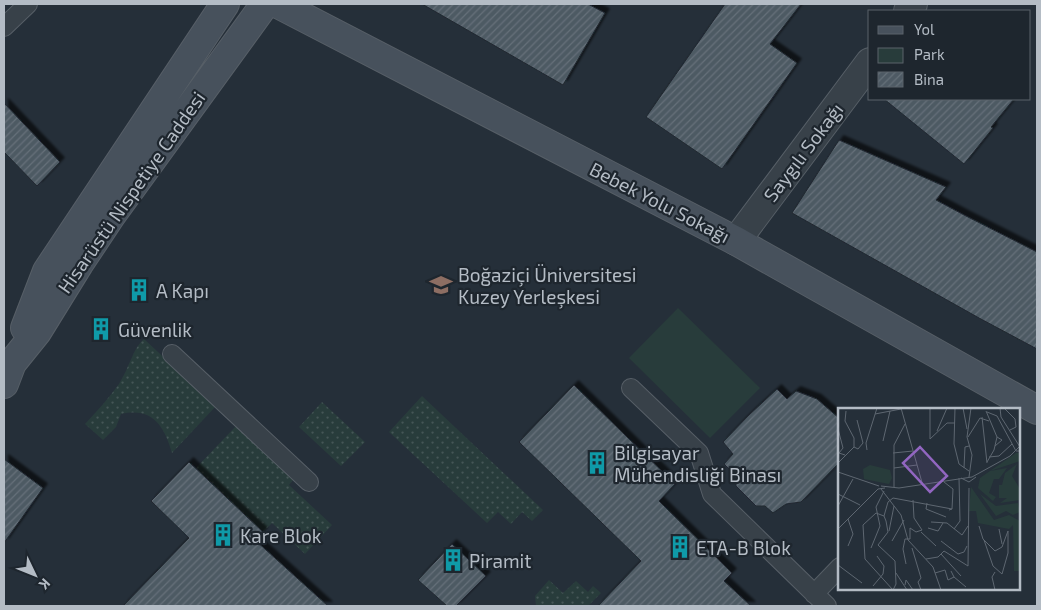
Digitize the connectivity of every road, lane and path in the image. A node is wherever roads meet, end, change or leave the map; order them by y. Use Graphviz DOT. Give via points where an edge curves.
graph roads {
  1 [pos="28,4"];
  2 [pos="225,4"];
  3 [pos="265,4"];
  4 [pos="278,4"];
  5 [pos="4,27"];
  6 [pos="868,65"];
  7 [pos="736,241"];
  8 [pos="172,354"];
  9 [pos="8,373"];
  10 [pos="631,388"];
  11 [pos="1037,410"];
  12 [pos="309,482"];
  13 [pos="838,570"];
  14 [pos="820,600"];
  1 -- 5 [label="lane"];
  2 -- 9 [label="main road" via="47,271"];
  3 -- 9 [label="main road, Hisarüstü Nispetiye Caddesi" via="111,216"];
  4 -- 7 [label="main road, Bebek Yolu Sokağı"];
  6 -- 7 [label="street, Saygılı Sokağı"];
  7 -- 11 [label="main road, Bebek Yolu Sokağı"];
  8 -- 12 [label="lane"];
  10 -- 14 [label="lane" via="699,453 712,494"];
  13 -- 14 [label="lane"];
}
